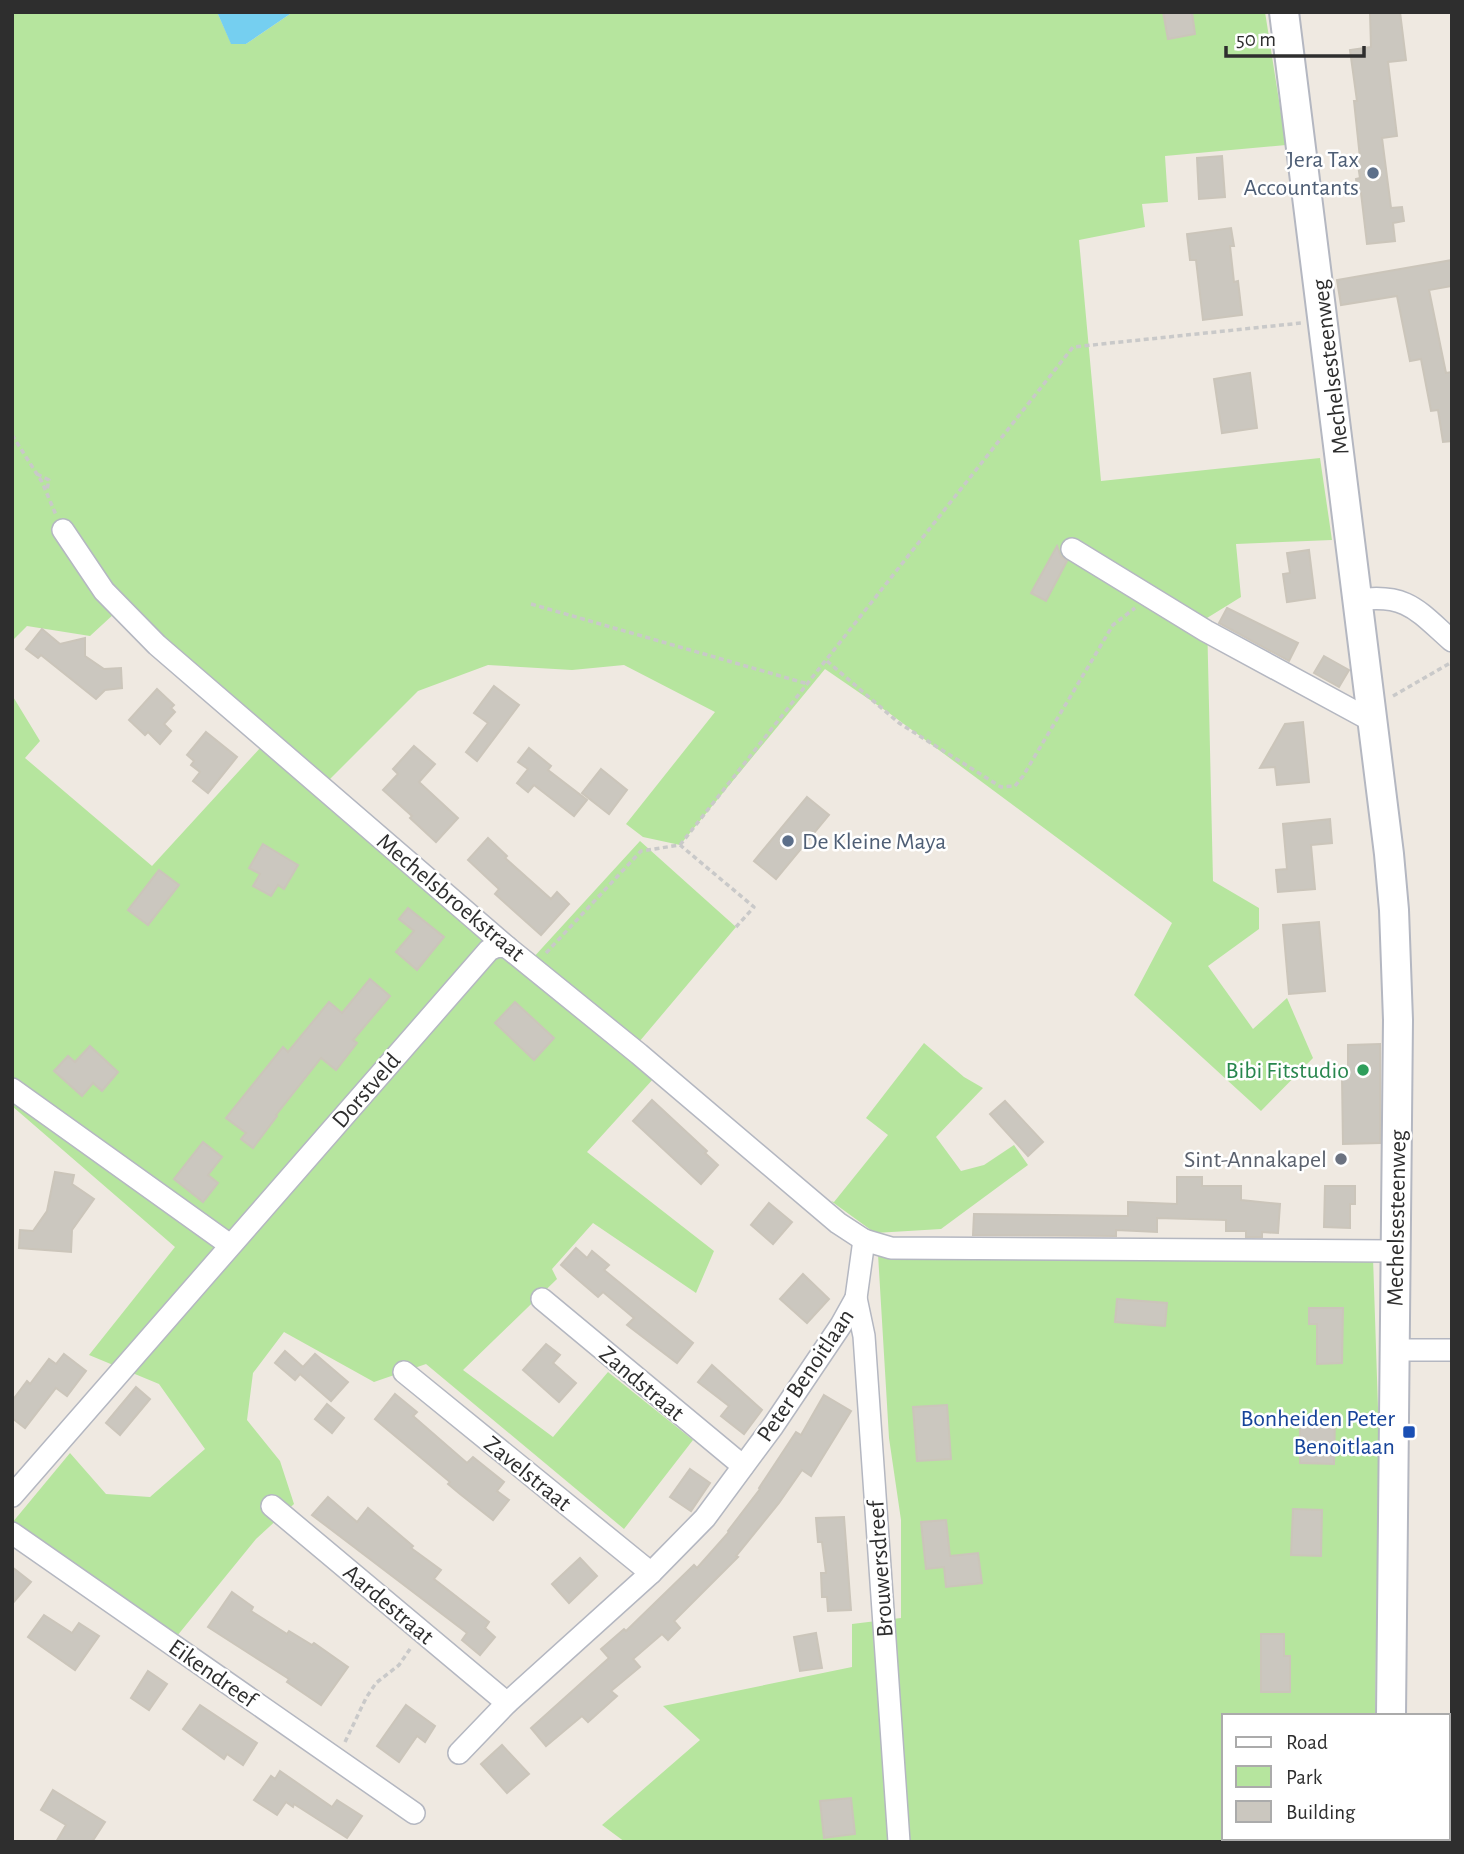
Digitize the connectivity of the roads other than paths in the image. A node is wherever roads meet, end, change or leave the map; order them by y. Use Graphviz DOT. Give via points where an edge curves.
graph roads {
  1 [pos="1284,12"];
  2 [pos="63,530"];
  3 [pos="1072,550"];
  4 [pos="1359,600"];
  5 [pos="1452,640"];
  6 [pos="1373,715"];
  7 [pos="507,947"];
  8 [pos="12,1089"];
  9 [pos="864,1240"];
  10 [pos="230,1245"];
  11 [pos="1394,1251"];
  12 [pos="856,1298"];
  13 [pos="541,1300"];
  14 [pos="1393,1350"];
  15 [pos="1452,1350"];
  16 [pos="404,1372"];
  17 [pos="743,1466"];
  18 [pos="12,1496"];
  19 [pos="272,1506"];
  20 [pos="12,1533"];
  21 [pos="651,1573"];
  22 [pos="507,1703"];
  23 [pos="1391,1714"];
  24 [pos="458,1753"];
  25 [pos="414,1813"];
  26 [pos="899,1842"];
  1 -- 4 [label="street, Mechelsesteenweg"];
  2 -- 7 [label="street, Mechelsbroekstraat" via="104,591 157,645"];
  3 -- 6 [label="street" via="1255,658"];
  4 -- 5 [label="street" via="1406,602"];
  4 -- 6 [label="street, Mechelsesteenweg"];
  6 -- 11 [label="street, Mechelsesteenweg" via="1394,910 1398,1020"];
  7 -- 9 [label="street, Mechelsbroekstraat"];
  7 -- 10 [label="street, Dorstveld" via="489,950"];
  8 -- 10 [label="street"];
  9 -- 11 [label="street" via="891,1248"];
  9 -- 12 [label="street, Peter Benoitlaan"];
  10 -- 18 [label="street, Dorstveld"];
  11 -- 14 [label="street, Mechelsesteenweg"];
  12 -- 17 [label="street, Peter Benoitlaan"];
  12 -- 26 [label="street, Brouwersdreef" via="864,1336"];
  13 -- 17 [label="street, Zandstraat"];
  14 -- 15 [label="street"];
  14 -- 23 [label="street, Mechelsesteenweg"];
  16 -- 21 [label="street, Zavelstraat"];
  17 -- 21 [label="street, Peter Benoitlaan" via="705,1518"];
  19 -- 22 [label="street, Aardestraat"];
  20 -- 25 [label="street, Eikendreef"];
  21 -- 22 [label="street, Peter Benoitlaan"];
  22 -- 24 [label="street, Peter Benoitlaan"];
}
